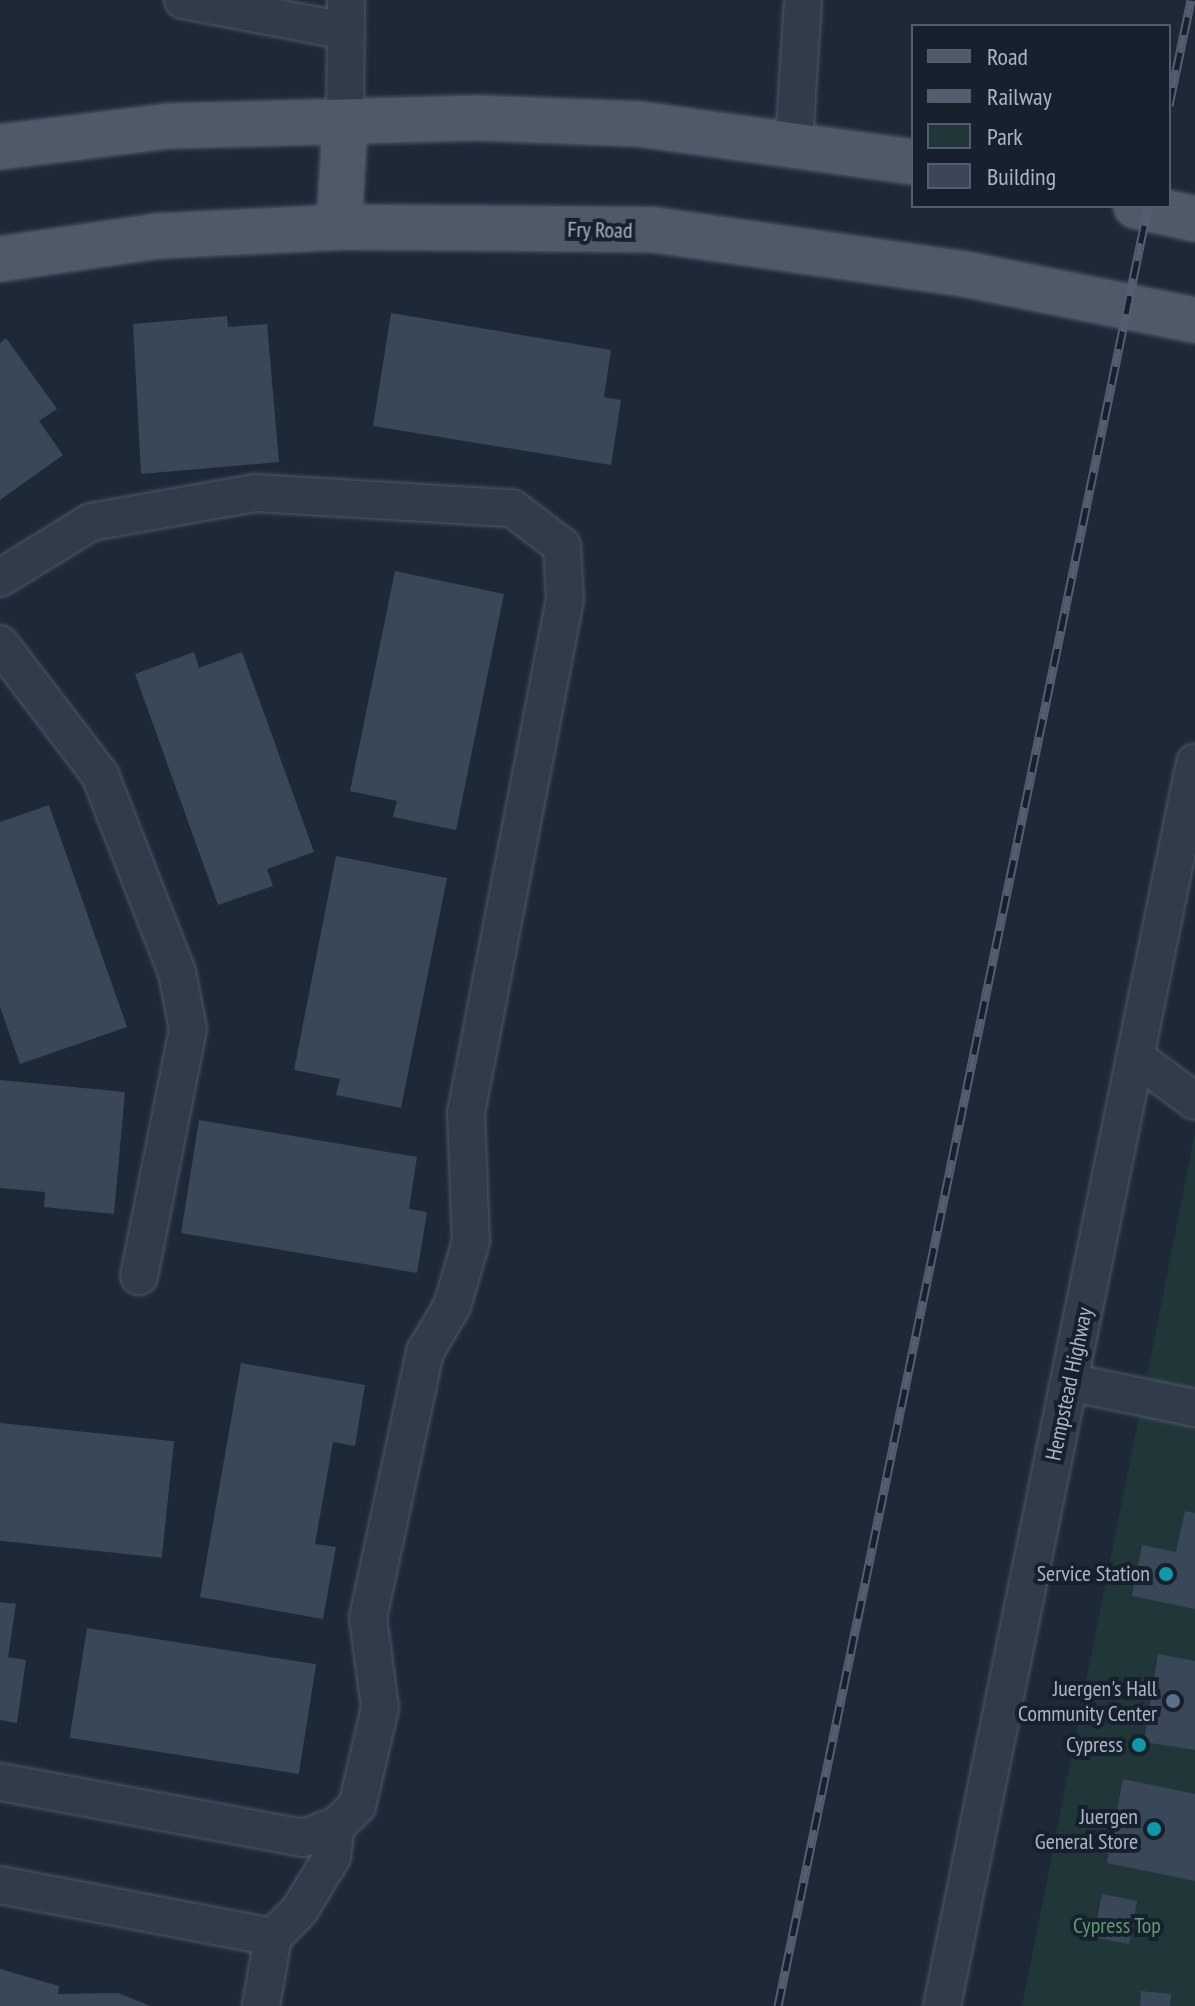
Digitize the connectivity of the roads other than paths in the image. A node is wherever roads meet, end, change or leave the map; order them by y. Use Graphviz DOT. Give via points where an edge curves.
graph roads {
  1 [pos="183,0"];
  2 [pos="803,0"];
  3 [pos="346,15"];
  4 [pos="345,124"];
  5 [pos="794,143"];
  6 [pos="0,147"];
  7 [pos="911,162"];
  8 [pos="1145,208"];
  9 [pos="1195,219"];
  10 [pos="339,227"];
  11 [pos="0,259"];
  12 [pos="1195,320"];
  13 [pos="0,578"];
  14 [pos="0,644"];
  15 [pos="1195,767"];
  16 [pos="1135,1057"];
  17 [pos="1195,1101"];
  18 [pos="139,1276"];
  19 [pos="1069,1382"];
  20 [pos="1195,1408"];
  21 [pos="0,1782"];
  22 [pos="336,1826"];
  23 [pos="0,1885"];
  24 [pos="273,1937"];
  25 [pos="261,2006"];
  26 [pos="942,2006"];
  1 -- 3 [label="street"];
  2 -- 5 [label="street"];
  3 -- 4 [label="street"];
  4 -- 5 [label="main road" via="476,118 639,124"];
  4 -- 6 [label="main road" via="169,126"];
  4 -- 10 [label="main road"];
  5 -- 7 [label="main road"];
  8 -- 9 [label="main road"];
  10 -- 11 [label="main road, Fry Road" via="158,236"];
  10 -- 12 [label="main road, Fry Road" via="655,230 964,274"];
  13 -- 22 [label="street" via="91,522 256,493 512,508 562,546 565,599 466,1113 471,1241 452,1306 425,1352 368,1618 380,1708 357,1806"];
  14 -- 18 [label="street" via="100,775 177,972 188,1029"];
  15 -- 16 [label="street, Hempstead Highway"];
  16 -- 17 [label="street"];
  16 -- 19 [label="street, Hempstead Highway"];
  19 -- 20 [label="street"];
  19 -- 26 [label="street, Hempstead Highway"];
  21 -- 22 [label="street" via="303,1838"];
  22 -- 24 [label="street" via="332,1857 299,1911"];
  23 -- 24 [label="street"];
  24 -- 25 [label="street"];
}
